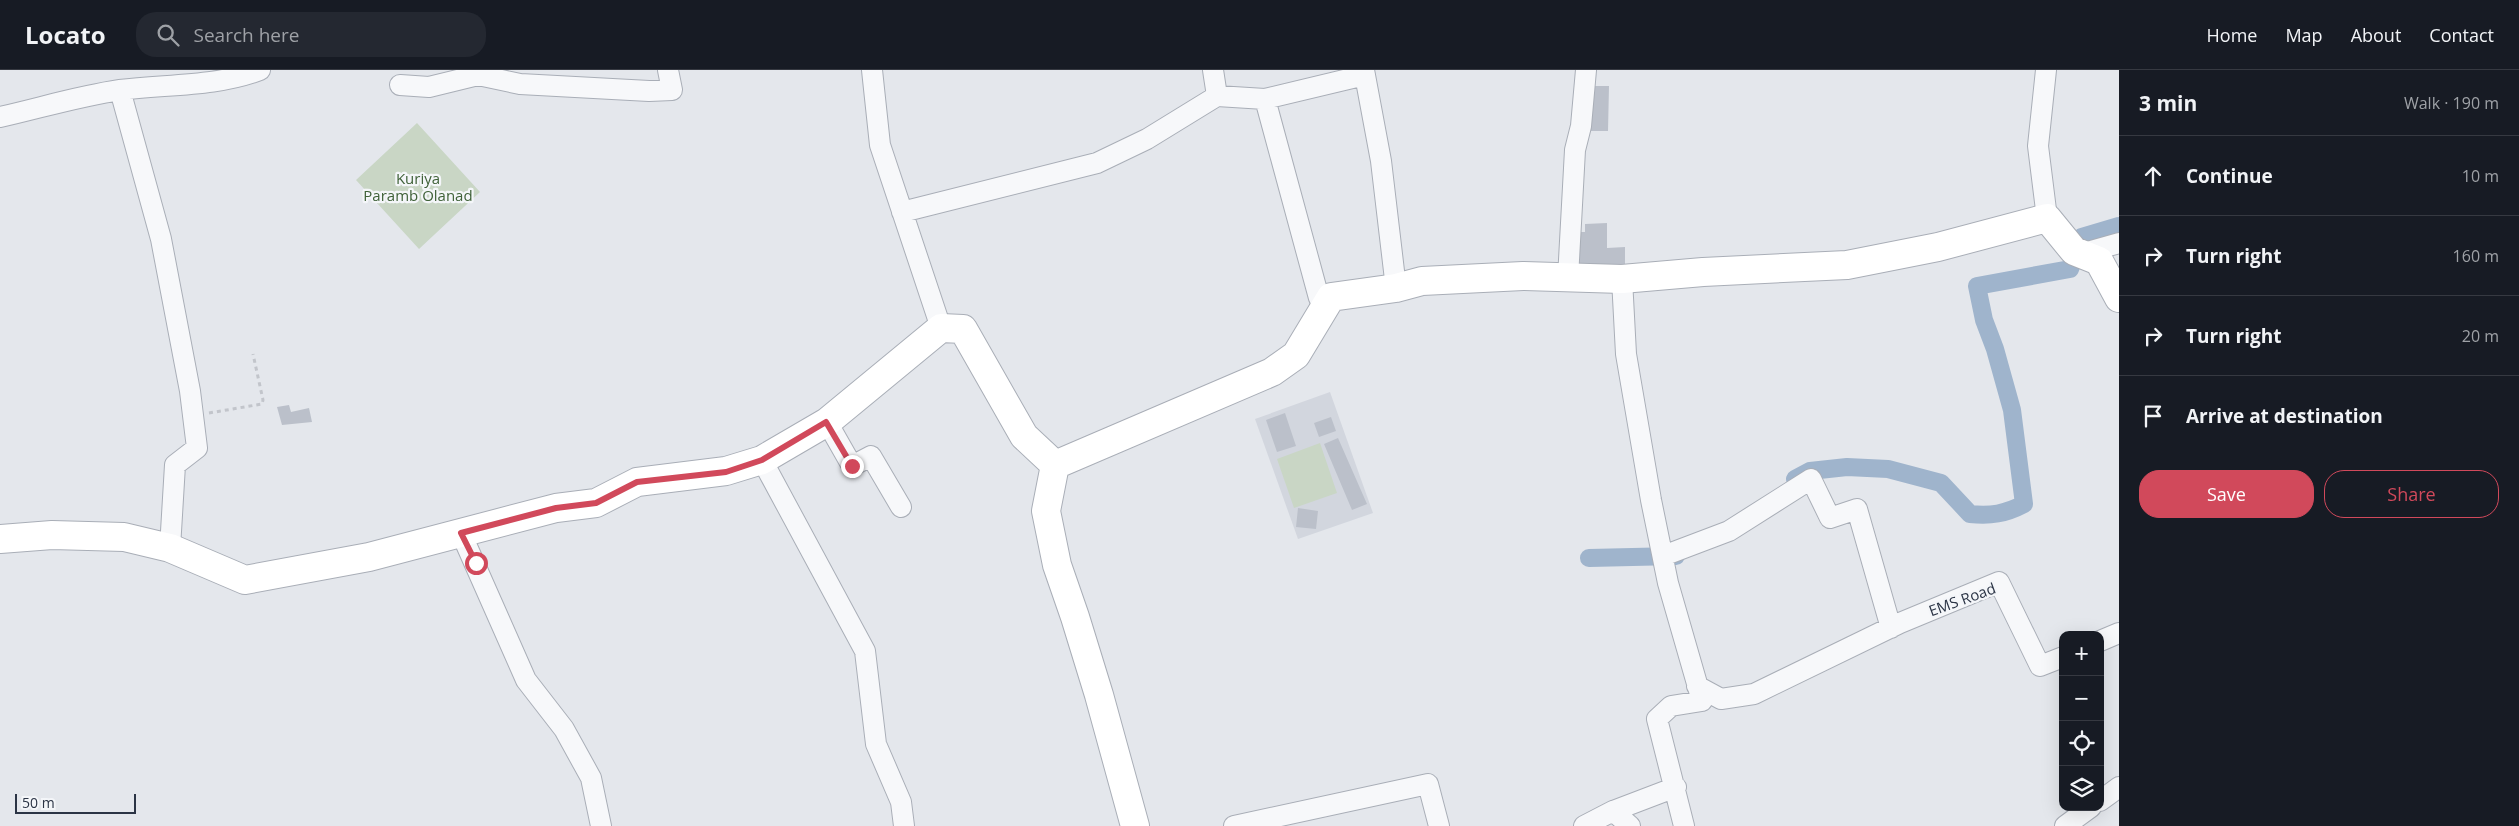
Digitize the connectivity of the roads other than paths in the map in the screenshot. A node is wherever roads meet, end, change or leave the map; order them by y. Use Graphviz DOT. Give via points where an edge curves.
graph roads {
  1 [pos="260,70"];
  2 [pos="668,70"];
  3 [pos="872,70"];
  4 [pos="1213,70"];
  5 [pos="1586,70"];
  6 [pos="2046,70"];
  7 [pos="1364,72"];
  8 [pos="400,75"];
  9 [pos="120,90"];
  10 [pos="1218,96"];
  11 [pos="1265,99"];
  12 [pos="0,117"];
  13 [pos="902,212"];
  14 [pos="2047,218"];
  15 [pos="2119,243"];
  16 [pos="2077,252"];
  17 [pos="1568,278"];
  18 [pos="1622,279"];
  19 [pos="1396,288"];
  20 [pos="1332,298"];
  21 [pos="2119,298"];
  22 [pos="941,328"];
  23 [pos="826,422"];
  24 [pos="762,460"];
  25 [pos="1055,465"];
  26 [pos="900,507"];
  27 [pos="461,533"];
  28 [pos="0,539"];
  29 [pos="170,548"];
  30 [pos="1663,556"];
  31 [pos="1895,625"];
  32 [pos="2119,633"];
  33 [pos="2104,639"];
  34 [pos="2059,658"];
  35 [pos="1697,686"];
  36 [pos="1676,787"];
  37 [pos="2119,787"];
  38 [pos="2104,798"];
  39 [pos="1613,811"];
  40 [pos="2086,811"];
  41 [pos="601,826"];
  42 [pos="904,826"];
  43 [pos="1134,826"];
  44 [pos="1234,826"];
  45 [pos="1439,826"];
  46 [pos="1584,826"];
  47 [pos="1630,826"];
  48 [pos="1684,826"];
  49 [pos="2065,826"];
  1 -- 9 [label="street" via="217,80"];
  2 -- 8 [label="street" via="672,90 649,91 520,84 478,76 429,87"];
  3 -- 13 [label="street" via="880,145"];
  4 -- 10 [label="street"];
  5 -- 17 [label="street" via="1581,126 1575,150"];
  6 -- 14 [label="street" via="2038,146"];
  7 -- 11 [label="street"];
  7 -- 19 [label="street" via="1381,161"];
  9 -- 12 [label="street"];
  9 -- 29 [label="street" via="161,239 197,448 175,465"];
  10 -- 11 [label="street"];
  10 -- 13 [label="street" via="1148,139 1096,163"];
  11 -- 20 [label="street" via="1319,298"];
  13 -- 22 [label="street"];
  14 -- 16 [label="main road"];
  14 -- 18 [label="main road" via="1938,247 1847,265"];
  15 -- 16 [label="street"];
  16 -- 21 [label="main road" via="2100,261"];
  17 -- 18 [label="main road"];
  17 -- 19 [label="main road" via="1523,276 1422,281"];
  18 -- 30 [label="street" via="1626,354"];
  19 -- 20 [label="main road"];
  20 -- 25 [label="main road" via="1296,355 1272,372"];
  22 -- 23 [label="main road"];
  22 -- 25 [label="main road" via="963,329 1024,436"];
  23 -- 24 [label="main road"];
  23 -- 26 [label="street" via="852,466 871,456"];
  24 -- 27 [label="main road" via="726,472 637,482 596,503 556,508"];
  24 -- 42 [label="street" via="865,651 876,744 901,802"];
  25 -- 43 [label="main road" via="1046,511 1057,565 1097,687"];
  27 -- 29 [label="main road" via="369,557 244,580"];
  27 -- 41 [label="street" via="526,680 564,729 591,778"];
  28 -- 29 [label="main road" via="52,535 124,538"];
  30 -- 31 [label="street" via="1730,531 1811,479 1830,518 1857,509"];
  30 -- 35 [label="street"];
  31 -- 34 [label="street, EMS Road" via="1999,582 2040,666"];
  31 -- 35 [label="street" via="1754,694 1721,699"];
  32 -- 33 [label="street"];
  35 -- 36 [label="street" via="1702,701 1671,706 1657,719"];
  36 -- 39 [label="street"];
  36 -- 48 [label="street"];
  37 -- 38 [label="street"];
  39 -- 46 [label="street"];
  39 -- 47 [label="street"];
  40 -- 49 [label="street"];
  44 -- 45 [label="street" via="1428,784"];
}
